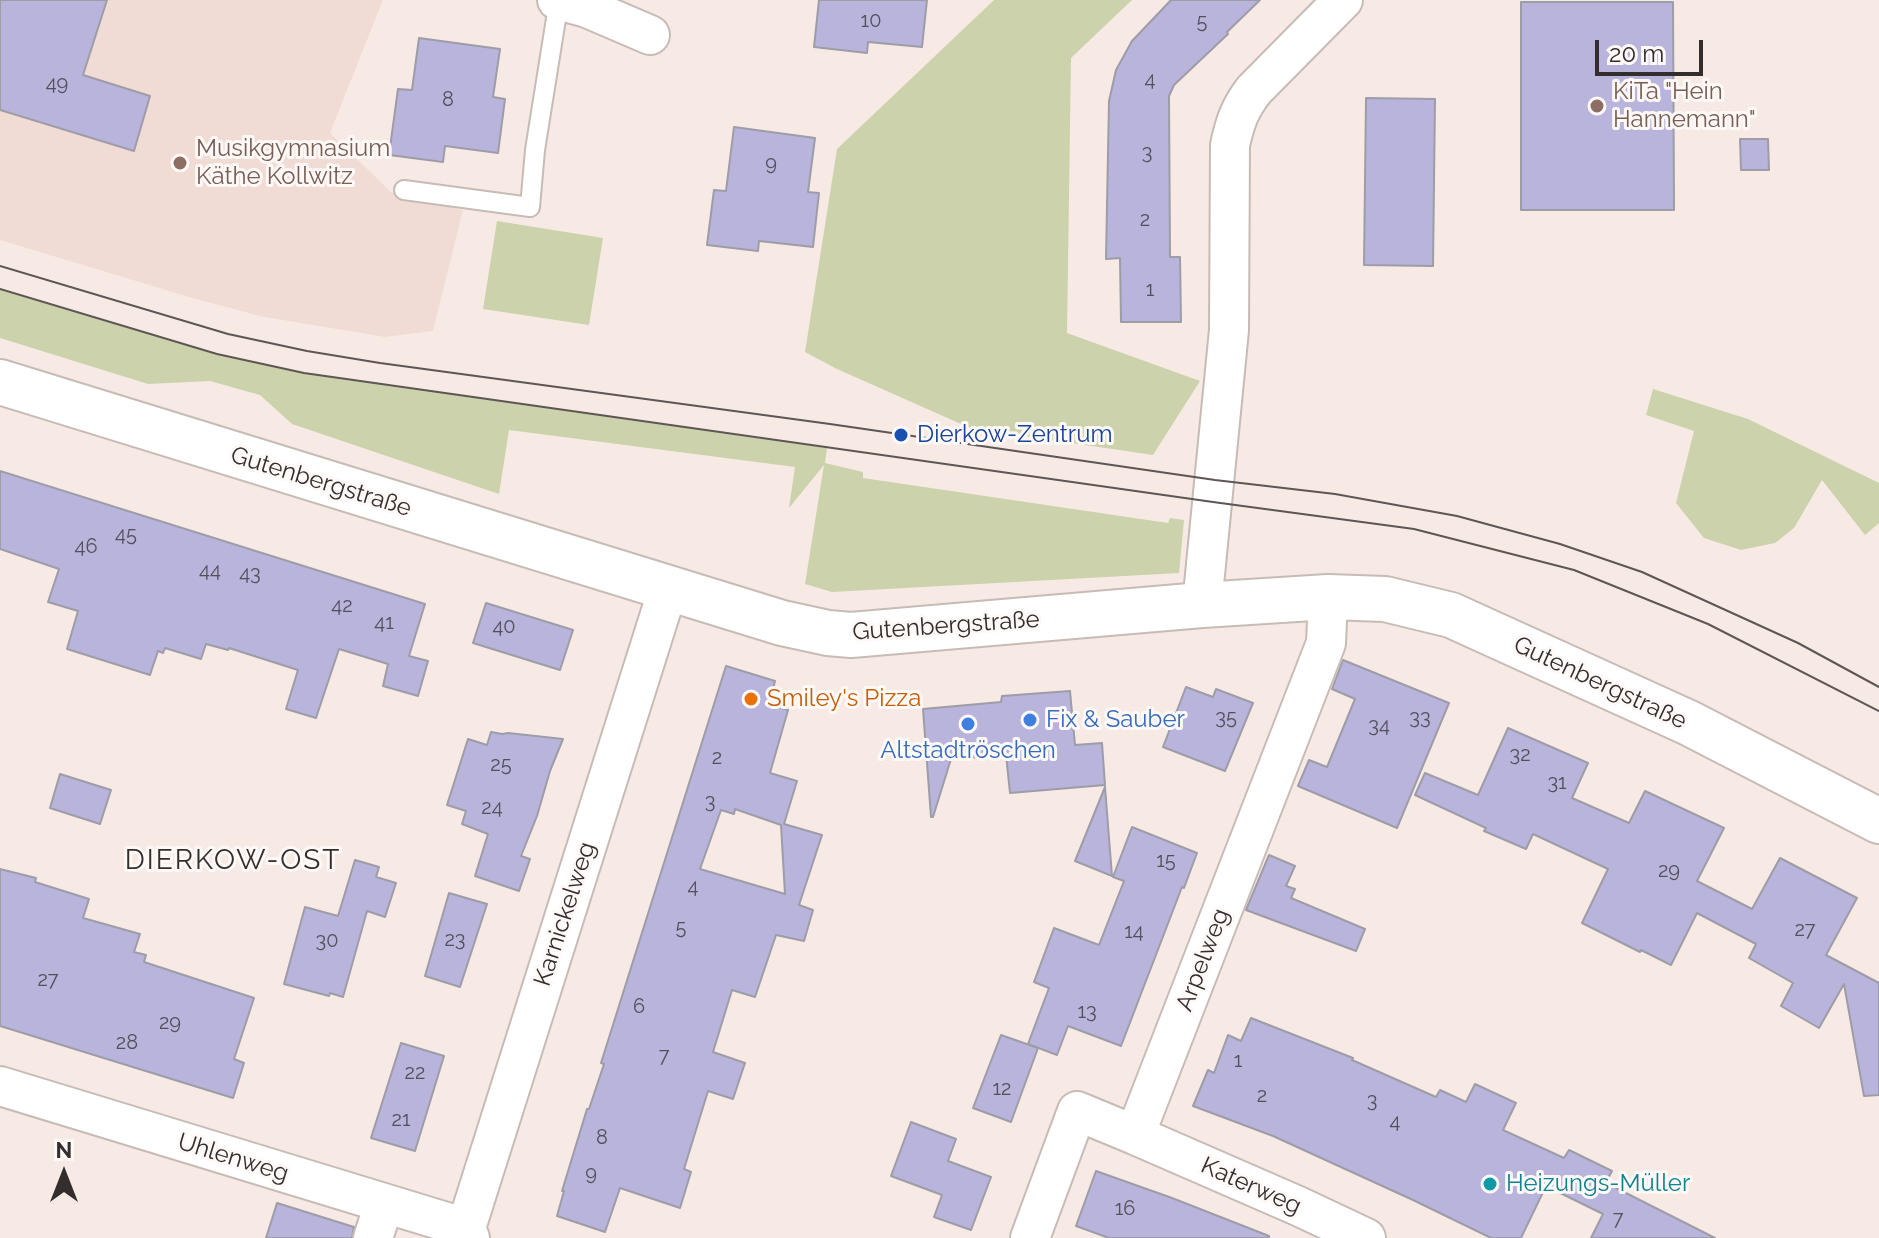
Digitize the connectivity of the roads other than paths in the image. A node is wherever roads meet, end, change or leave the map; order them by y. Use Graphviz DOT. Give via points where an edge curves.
graph roads {
  1 [pos="558,0"];
  2 [pos="1343,0"];
  3 [pos="650,35"];
  4 [pos="404,190"];
  5 [pos="0,382"];
  6 [pos="668,589"];
  7 [pos="1328,597"];
  8 [pos="1202,605"];
  9 [pos="1879,821"];
  10 [pos="0,1086"];
  11 [pos="1135,1135"];
  12 [pos="379,1221"];
  13 [pos="468,1233"];
  14 [pos="1030,1238"];
  15 [pos="1366,1238"];
  1 -- 3 [label="street"];
  1 -- 4 [label="lane" via="530,207"];
  2 -- 8 [label="street" via="1254,90 1234,126 1229,330"];
  5 -- 6 [label="street, Gutenbergstraße"];
  6 -- 8 [label="street, Gutenbergstraße" via="782,623 851,635"];
  6 -- 13 [label="street, Karnickelweg"];
  7 -- 8 [label="street, Gutenbergstraße"];
  7 -- 9 [label="street, Gutenbergstraße" via="1385,599 1451,615 1689,723"];
  7 -- 11 [label="street, Arpelweg" via="1326,643"];
  10 -- 12 [label="street, Uhlenweg"];
  11 -- 14 [label="street" via="1077,1111"];
  11 -- 15 [label="street, Katerweg"];
  12 -- 13 [label="street, Uhlenweg"];
}
